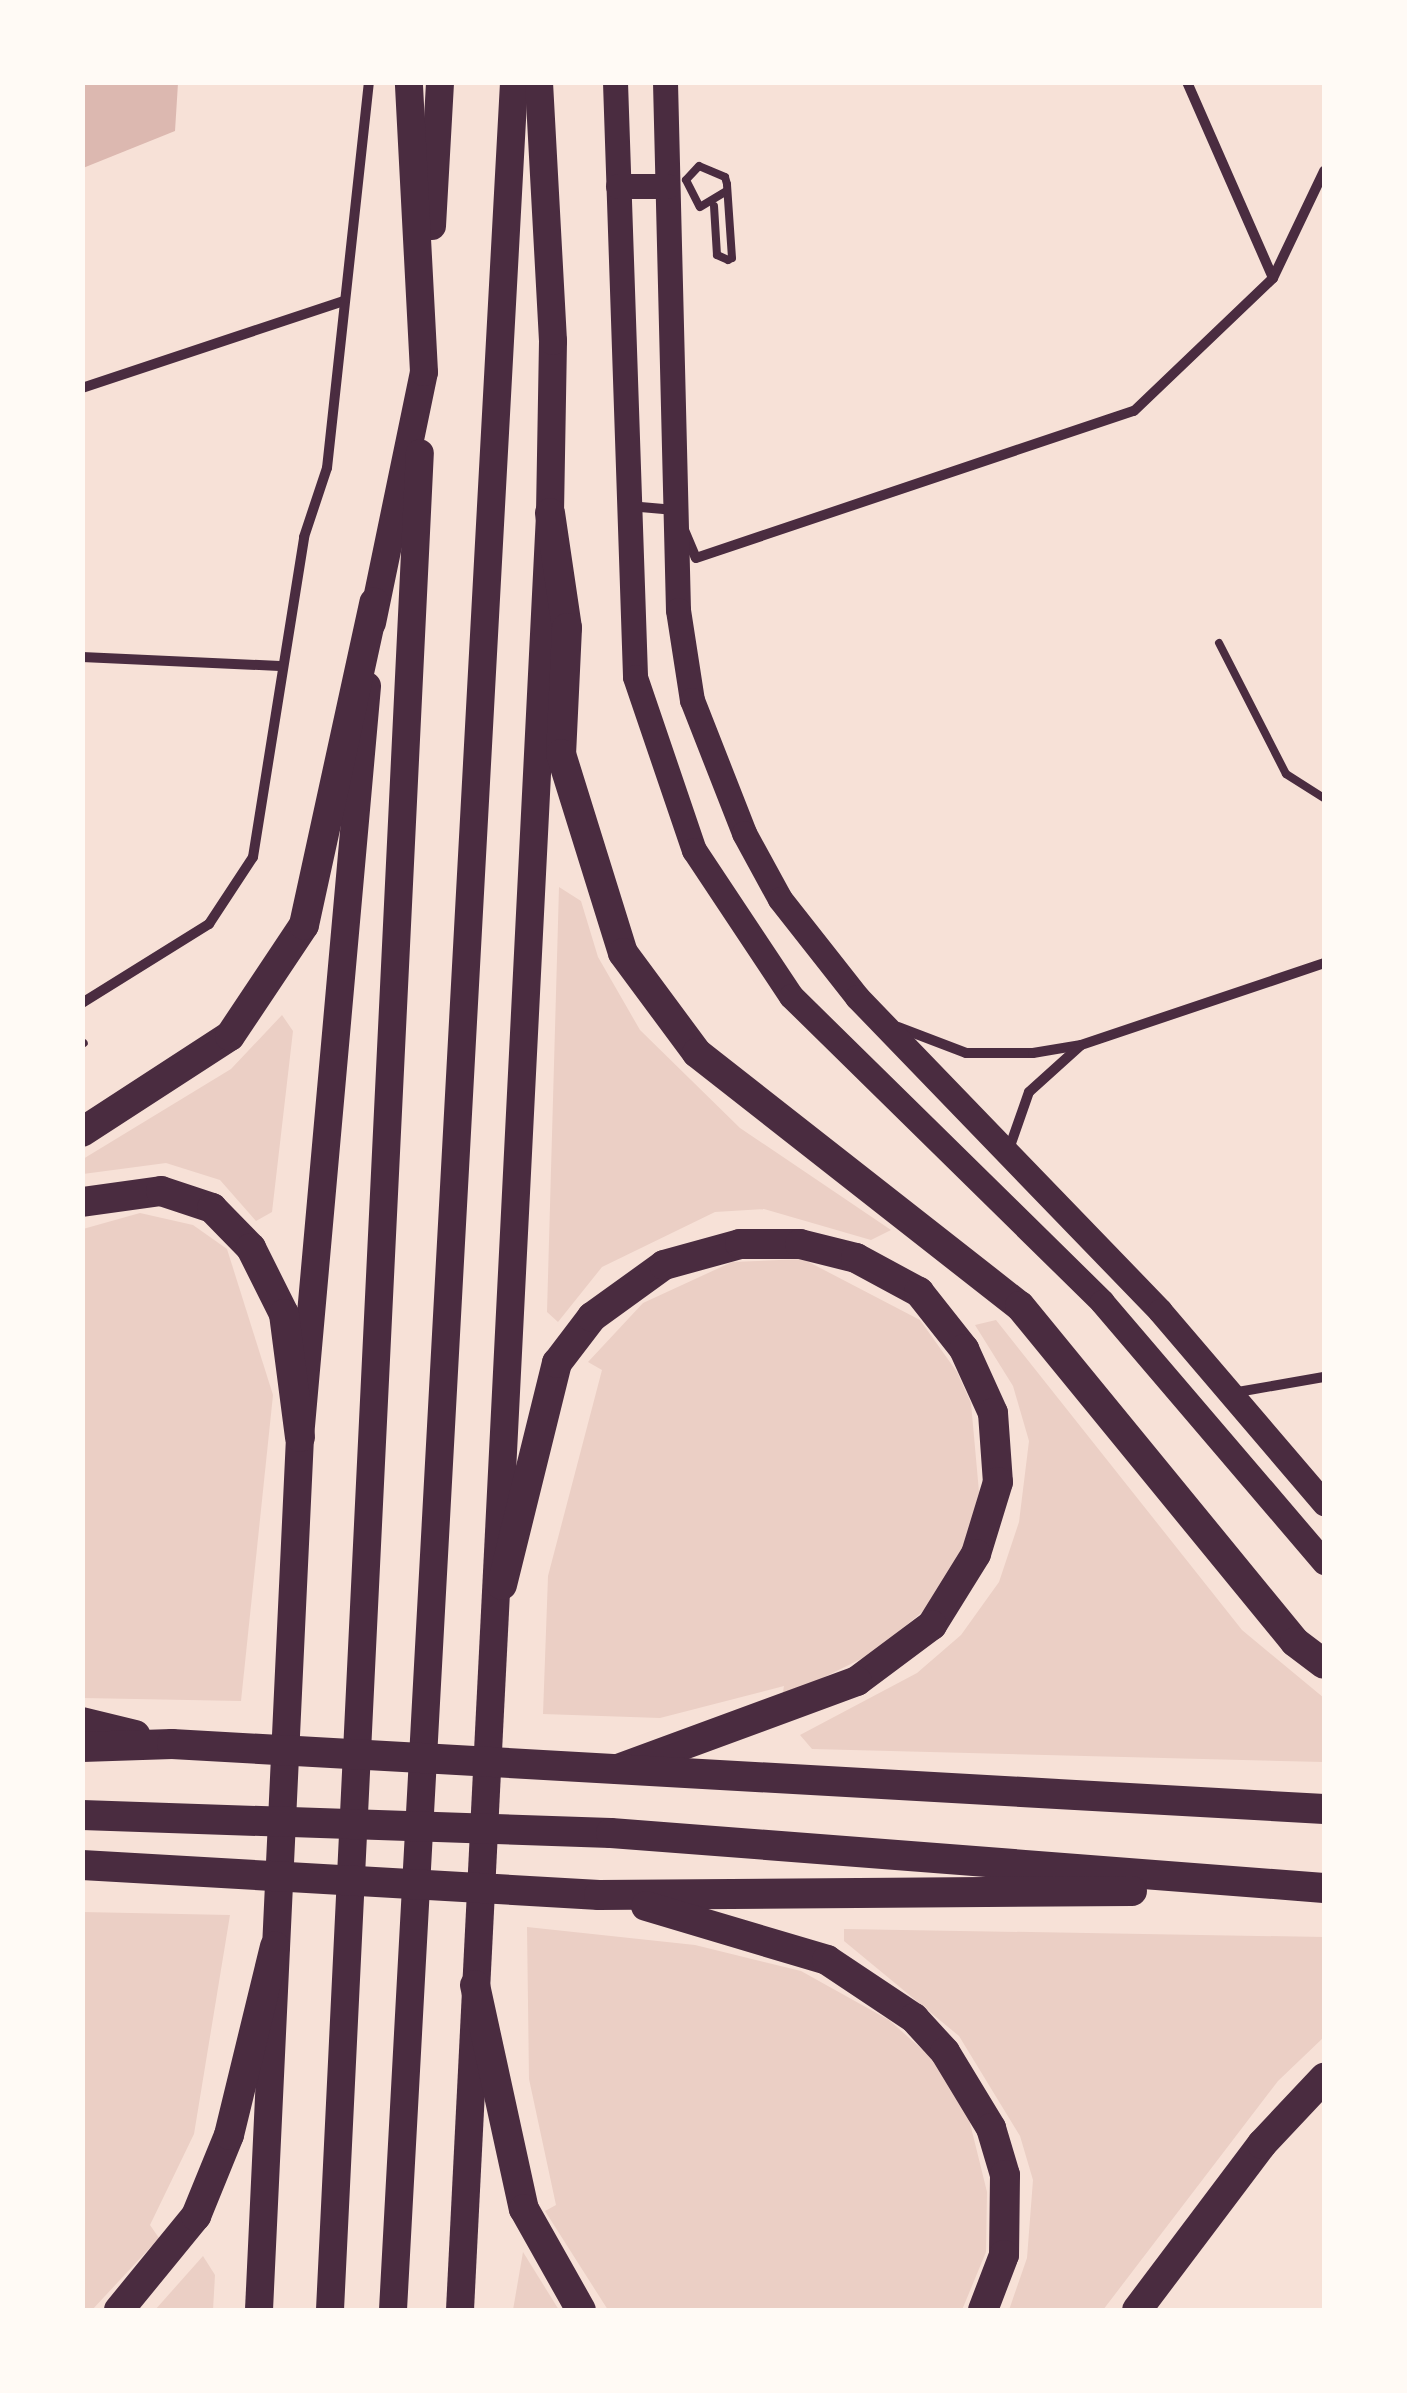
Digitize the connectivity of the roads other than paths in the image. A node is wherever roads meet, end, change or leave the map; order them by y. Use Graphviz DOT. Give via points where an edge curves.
graph roads {
  1 [pos="369,82"];
  2 [pos="410,82"];
  3 [pos="440,82"];
  4 [pos="514,82"];
  5 [pos="539,82"];
  6 [pos="615,82"];
  7 [pos="665,82"];
  8 [pos="1187,82"];
  9 [pos="1324,172"];
  10 [pos="618,186"];
  11 [pos="676,187"];
  12 [pos="727,191"];
  13 [pos="714,206"];
  14 [pos="1273,278"];
  15 [pos="344,301"];
  16 [pos="424,372"];
  17 [pos="82,388"];
  18 [pos="626,506"];
  19 [pos="674,507"];
  20 [pos="550,512"];
  21 [pos="374,603"];
  22 [pos="1219,643"];
  23 [pos="82,657"];
  24 [pos="280,666"];
  25 [pos="1324,798"];
  26 [pos="1324,963"];
  27 [pos="856,997"];
  28 [pos="82,1003"];
  29 [pos="1081,1046"];
  30 [pos="82,1132"];
  31 [pos="1009,1150"];
  32 [pos="82,1202"];
  33 [pos="1324,1377"];
  34 [pos="1230,1393"];
  35 [pos="300,1437"];
  36 [pos="1324,1503"];
  37 [pos="1324,1562"];
  38 [pos="502,1585"];
  39 [pos="1324,1664"];
  40 [pos="82,1722"];
  41 [pos="172,1744"];
  42 [pos="82,1748"];
  43 [pos="618,1769"];
  44 [pos="1324,1809"];
  45 [pos="82,1815"];
  46 [pos="83,1865"];
  47 [pos="1324,1888"];
  48 [pos="600,1895"];
  49 [pos="275,1947"];
  50 [pos="475,1985"];
  51 [pos="1324,2078"];
  52 [pos="119,2310"];
  53 [pos="258,2310"];
  54 [pos="330,2310"];
  55 [pos="393,2310"];
  56 [pos="460,2310"];
  57 [pos="581,2310"];
  58 [pos="983,2310"];
  59 [pos="1137,2310"];
  1 -- 15 [label="street"];
  2 -- 16 [label="highway"];
  3 -- 16 [label="highway"];
  4 -- 55 [label="highway"];
  5 -- 20 [label="highway" via="553,341"];
  6 -- 10 [label="main road"];
  7 -- 11 [label="main road"];
  8 -- 14 [label="street"];
  9 -- 14 [label="street"];
  10 -- 11 [label="main road"];
  10 -- 18 [label="main road"];
  11 -- 12 [label="lane" via="707,166 720,171"];
  11 -- 13 [label="lane" via="694,204"];
  11 -- 19 [label="main road"];
  12 -- 13 [label="lane"];
  12 -- 13 [label="lane" via="728,260 717,255"];
  14 -- 19 [label="street" via="1150,400 1110,422 696,558"];
  15 -- 17 [label="street"];
  15 -- 24 [label="street" via="327,468"];
  16 -- 21 [label="highway"];
  16 -- 54 [label="highway"];
  18 -- 19 [label="street"];
  18 -- 37 [label="main road" via="647,726 676,809 736,924 830,1036 1102,1302"];
  19 -- 27 [label="main road" via="685,658 717,771 780,899"];
  20 -- 38 [label="highway"];
  20 -- 39 [label="highway" via="567,628 561,754 623,953 697,1054 1020,1306 1295,1642"];
  21 -- 30 [label="highway" via="304,926 230,1036"];
  21 -- 35 [label="highway"];
  22 -- 25 [label="lane" via="1286,774"];
  23 -- 24 [label="street"];
  24 -- 28 [label="street" via="253,856 210,924"];
  26 -- 29 [label="street"];
  27 -- 29 [label="street" via="900,1029 966,1054"];
  27 -- 31 [label="main road"];
  29 -- 31 [label="street" via="1030,1092"];
  31 -- 34 [label="main road"];
  32 -- 35 [label="highway" via="162,1191 212,1208 251,1248 284,1314"];
  33 -- 34 [label="street"];
  34 -- 36 [label="main road"];
  35 -- 49 [label="highway"];
  38 -- 43 [label="highway" via="557,1363 592,1317 664,1266 740,1244 800,1244 856,1258 919,1292 964,1349 993,1412 998,1482 976,1554 932,1625 900,1656 824,1696"];
  38 -- 50 [label="highway"];
  40 -- 41 [label="highway"];
  41 -- 42 [label="highway"];
  41 -- 43 [label="highway"];
  43 -- 44 [label="highway"];
  45 -- 47 [label="highway" via="611,1833"];
  46 -- 48 [label="highway"];
  47 -- 48 [label="highway"];
  48 -- 58 [label="highway" via="827,1960 914,2018 970,2087 1005,2175 1004,2255"];
  49 -- 52 [label="highway" via="229,2135 196,2216"];
  49 -- 53 [label="highway"];
  50 -- 56 [label="highway"];
  50 -- 57 [label="highway" via="524,2208"];
  51 -- 59 [label="highway" via="1262,2144"];
}
